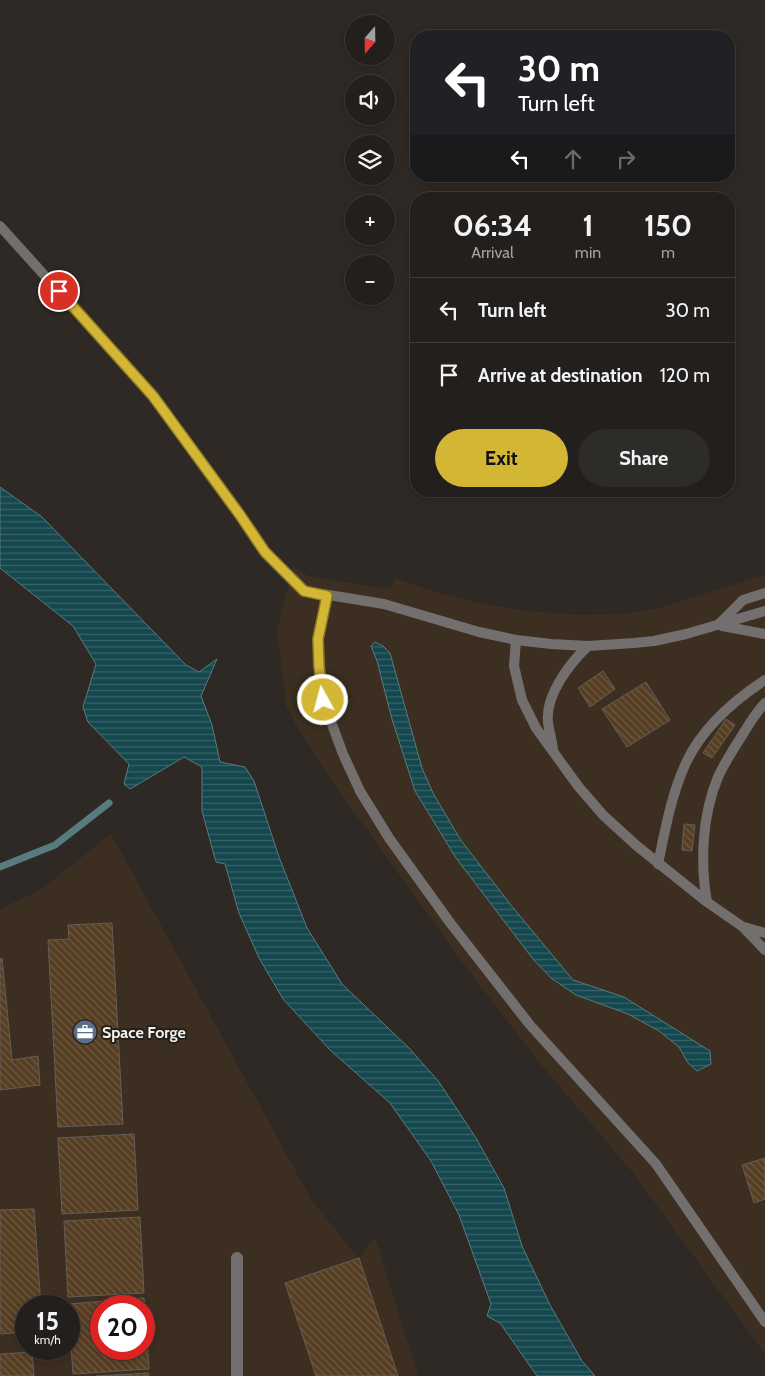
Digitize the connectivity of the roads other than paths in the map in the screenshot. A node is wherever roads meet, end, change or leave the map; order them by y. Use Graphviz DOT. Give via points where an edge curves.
graph roads {
  1 [pos="0,226"];
  2 [pos="765,593"];
  3 [pos="327,596"];
  4 [pos="765,611"];
  5 [pos="718,625"];
  6 [pos="765,634"];
  7 [pos="516,640"];
  8 [pos="588,646"];
  9 [pos="765,680"];
  10 [pos="765,703"];
  11 [pos="554,752"];
  12 [pos="658,864"];
  13 [pos="707,902"];
  14 [pos="743,926"];
  15 [pos="765,933"];
  16 [pos="765,950"];
  17 [pos="237,1258"];
  18 [pos="765,1322"];
  19 [pos="237,1376"];
  1 -- 3 [label="lane" via="153,396 265,552 304,591"];
  2 -- 5 [label="lane" via="743,600"];
  3 -- 7 [label="lane" via="384,604"];
  3 -- 18 [label="lane" via="318,639 323,700 360,791 389,838 451,924 530,1025 656,1164"];
  4 -- 5 [label="lane"];
  5 -- 6 [label="lane"];
  5 -- 8 [label="lane" via="654,641"];
  7 -- 8 [label="lane"];
  7 -- 11 [label="lane" via="514,666 522,700 536,728"];
  8 -- 11 [label="lane" via="563,676 550,702 547,721"];
  9 -- 12 [label="lane" via="726,709 695,746 675,792"];
  10 -- 13 [label="lane" via="728,756 718,779 705,834 703,864"];
  11 -- 12 [label="lane" via="603,815"];
  12 -- 13 [label="lane"];
  13 -- 14 [label="lane"];
  14 -- 15 [label="lane"];
  14 -- 16 [label="lane"];
  17 -- 19 [label="street"];
}
